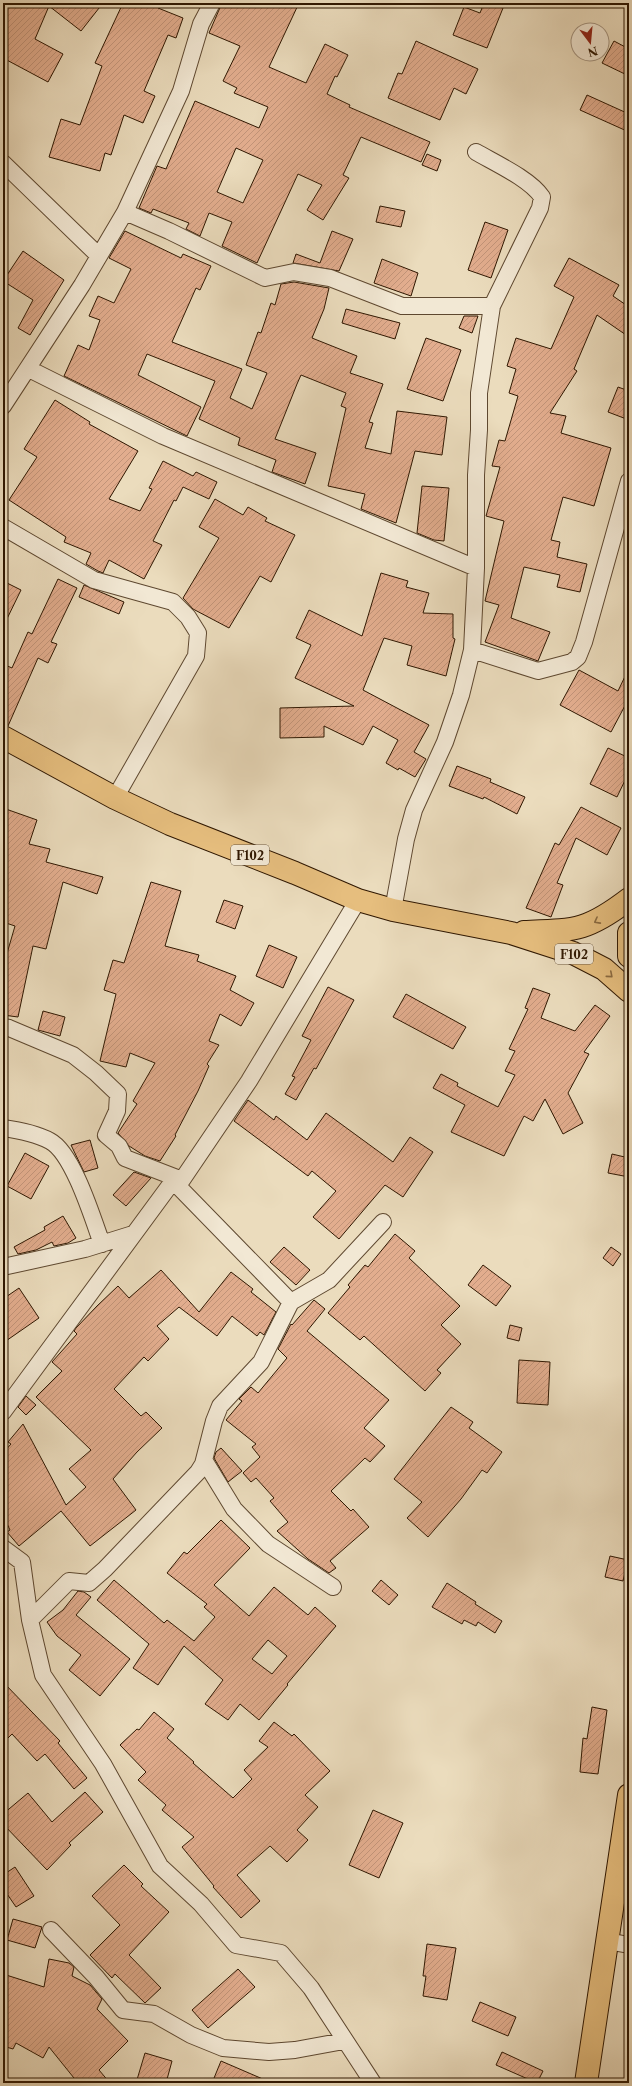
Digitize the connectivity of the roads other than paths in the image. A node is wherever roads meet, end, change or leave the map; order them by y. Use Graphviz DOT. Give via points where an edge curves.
graph roads {
  1 [pos="212,3"];
  2 [pos="476,152"];
  3 [pos="3,163"];
  4 [pos="125,212"];
  5 [pos="99,256"];
  6 [pos="492,306"];
  7 [pos="28,369"];
  8 [pos="3,406"];
  9 [pos="629,481"];
  10 [pos="3,527"];
  11 [pos="476,568"];
  12 [pos="472,650"];
  13 [pos="3,737"];
  14 [pos="115,798"];
  15 [pos="629,899"];
  16 [pos="358,900"];
  17 [pos="393,910"];
  18 [pos="511,933"];
  19 [pos="629,933"];
  20 [pos="629,956"];
  21 [pos="629,991"];
  22 [pos="3,1027"];
  23 [pos="3,1128"];
  24 [pos="178,1181"];
  25 [pos="383,1222"];
  26 [pos="133,1234"];
  27 [pos="102,1244"];
  28 [pos="3,1267"];
  29 [pos="291,1302"];
  30 [pos="3,1412"];
  31 [pos="204,1460"];
  32 [pos="3,1548"];
  33 [pos="333,1587"];
  34 [pos="30,1620"];
  35 [pos="629,1796"];
  36 [pos="51,1930"];
  37 [pos="607,1941"];
  38 [pos="629,1945"];
  39 [pos="344,2041"];
  40 [pos="373,2083"];
  41 [pos="586,2083"];
  1 -- 4 [label="street" via="201,24 181,91"];
  2 -- 6 [label="street" via="524,181 542,197 540,208"];
  3 -- 5 [label="street"];
  4 -- 5 [label="street"];
  4 -- 6 [label="street" via="265,278 294,272 330,278 402,306"];
  5 -- 7 [label="street"];
  6 -- 11 [label="street" via="479,393"];
  7 -- 8 [label="street"];
  7 -- 11 [label="street" via="163,436"];
  9 -- 12 [label="street" via="578,657 572,662 538,671"];
  10 -- 14 [label="street" via="94,580 174,602 198,633 196,656"];
  11 -- 12 [label="street"];
  12 -- 17 [label="street" via="461,695 445,742 414,810"];
  13 -- 14 [label="main road, F102"];
  14 -- 16 [label="main road, F102" via="170,824"];
  15 -- 18 [label="main road, F102, one-way" via="583,928"];
  16 -- 17 [label="main road, F102"];
  16 -- 24 [label="street" via="249,1081"];
  17 -- 18 [label="main road, F102"];
  18 -- 21 [label="main road, F102, one-way" via="586,959 604,969"];
  19 -- 20 [label="main road"];
  22 -- 24 [label="street" via="73,1055 96,1073 118,1094 117,1111 106,1135 119,1146 125,1158"];
  23 -- 27 [label="street" via="51,1141 64,1154 72,1166"];
  24 -- 26 [label="street"];
  24 -- 29 [label="street"];
  25 -- 29 [label="street" via="330,1280"];
  26 -- 27 [label="street"];
  26 -- 30 [label="street"];
  27 -- 28 [label="street"];
  29 -- 31 [label="street" via="261,1362 220,1406"];
  31 -- 33 [label="street" via="234,1509 268,1544"];
  31 -- 34 [label="street" via="198,1472 105,1569 89,1583 69,1581"];
  32 -- 34 [label="street" via="22,1562"];
  34 -- 39 [label="street" via="43,1675 103,1764 160,1866 202,1904 236,1945 282,1953 311,1988"];
  35 -- 37 [label="main road"];
  36 -- 39 [label="street" via="96,1977 123,2010 154,2014 192,2035 223,2048 269,2052"];
  37 -- 38 [label="street"];
  37 -- 41 [label="main road"];
  39 -- 40 [label="street"];
}
